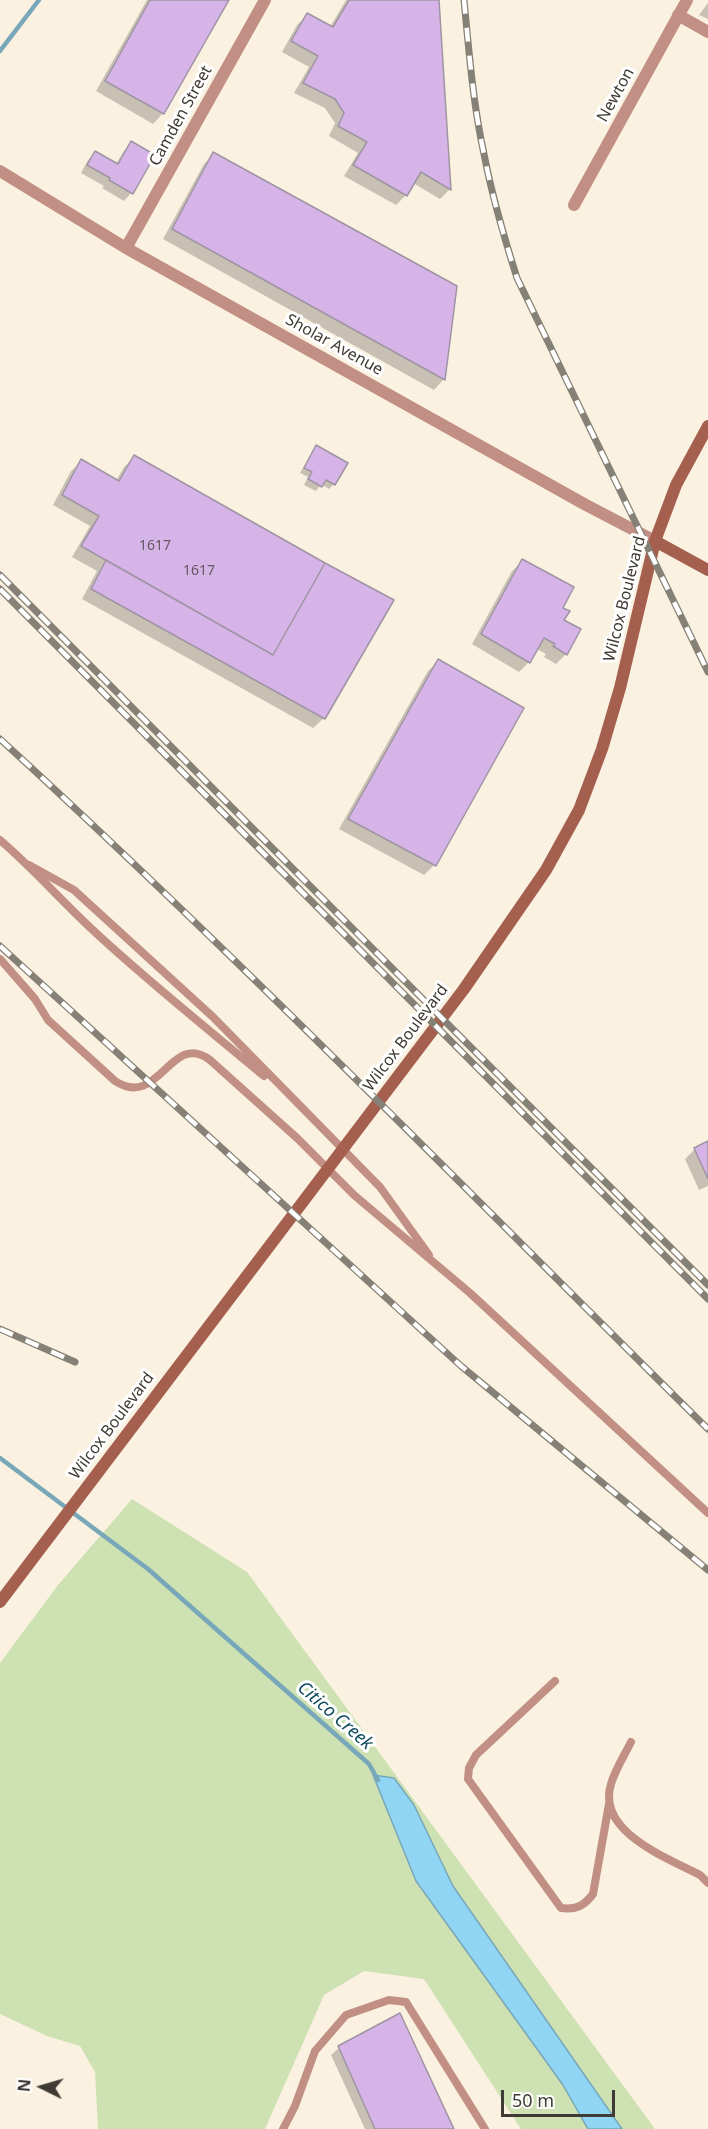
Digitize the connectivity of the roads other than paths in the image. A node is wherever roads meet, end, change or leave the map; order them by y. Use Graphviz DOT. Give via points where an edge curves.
graph roads {
  1 [pos="266,0"];
  2 [pos="687,0"];
  3 [pos="678,15"];
  4 [pos="708,32"];
  5 [pos="0,171"];
  6 [pos="574,205"];
  7 [pos="126,248"];
  8 [pos="708,426"];
  9 [pos="656,541"];
  10 [pos="708,570"];
  11 [pos="0,840"];
  12 [pos="29,865"];
  13 [pos="0,959"];
  14 [pos="346,1144"];
  15 [pos="437,1266"];
  16 [pos="708,1513"];
  17 [pos="0,1602"];
  18 [pos="555,1681"];
  19 [pos="631,1742"];
  20 [pos="609,1804"];
  21 [pos="708,1883"];
  22 [pos="283,2129"];
  23 [pos="485,2129"];
  1 -- 7 [label="street, Camden Street"];
  2 -- 3 [label="street, Newton"];
  3 -- 4 [label="street"];
  3 -- 6 [label="street, Newton"];
  5 -- 7 [label="street, Sholar Avenue"];
  7 -- 9 [label="street, Sholar Avenue"];
  8 -- 9 [label="main road, Wilcox Boulevard" via="676,485"];
  9 -- 10 [label="main road"];
  9 -- 14 [label="main road, Wilcox Boulevard" via="620,688 579,810 546,870 464,989"];
  11 -- 12 [label="lane"];
  12 -- 14 [label="lane" via="97,934"];
  12 -- 15 [label="lane" via="74,890 213,1017 380,1187"];
  13 -- 15 [label="lane" via="48,1020 125,1088 149,1083 179,1058 200,1052"];
  14 -- 17 [label="main road, Wilcox Boulevard"];
  15 -- 16 [label="lane"];
  18 -- 20 [label="lane" via="476,1755 468,1779 561,1908 574,1909 593,1894"];
  19 -- 20 [label="lane" via="610,1785"];
  20 -- 21 [label="lane" via="626,1832"];
  22 -- 23 [label="lane" via="315,2051 346,2015 389,2000 406,2002"];
}
